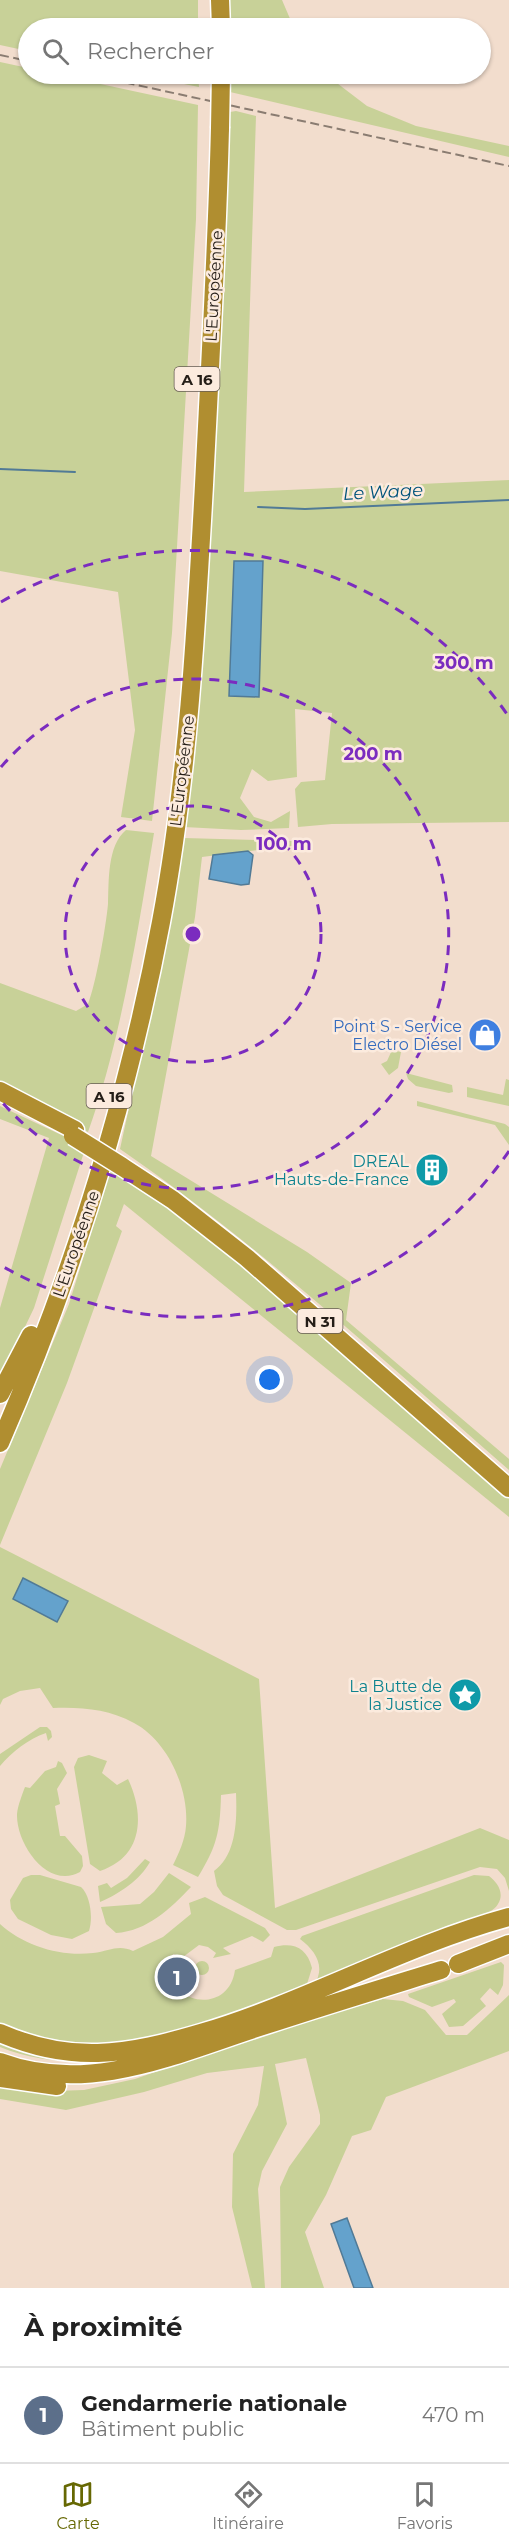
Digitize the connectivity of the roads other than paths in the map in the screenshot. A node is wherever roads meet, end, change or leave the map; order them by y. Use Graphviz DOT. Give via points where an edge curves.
graph roads {
  1 [pos="208,0"];
  2 [pos="220,0"];
  3 [pos="208,18"];
  4 [pos="221,18"];
  5 [pos="209,84"];
  6 [pos="220,84"];
  7 [pos="214,125"];
  8 [pos="1,1093"];
  9 [pos="122,1163"];
  10 [pos="32,1335"];
  11 [pos="0,1394"];
  12 [pos="0,1412"];
  13 [pos="0,1443"];
  14 [pos="509,1479"];
  15 [pos="509,1488"];
  16 [pos="509,1917"];
  17 [pos="509,1944"];
  18 [pos="229,2024"];
  19 [pos="0,2033"];
  20 [pos="186,2052"];
  21 [pos="0,2054"];
  22 [pos="0,2062"];
  23 [pos="0,2078"];
  1 -- 3 [label="highway"];
  2 -- 4 [label="highway"];
  5 -- 7 [label="highway, L'Européenne / A 16"];
  6 -- 7 [label="highway, L'Européenne / A 16, bridge"];
  7 -- 10 [label="highway, L'Européenne / A 16" via="184,614 161,843 140,967 112,1087 76,1209"];
  7 -- 13 [label="highway, L'Européenne / A 16" via="194,648 181,791 162,914 137,1036 102,1167 54,1311"];
  8 -- 9 [label="highway, N 31"];
  9 -- 14 [label="highway, N 31" via="195,1209 252,1254"];
  9 -- 15 [label="highway, N 31" via="247,1258"];
  10 -- 11 [label="highway"];
  10 -- 12 [label="highway, L'Européenne / A 16"];
  16 -- 18 [label="highway"];
  17 -- 20 [label="highway" via="450,1967"];
  18 -- 19 [label="highway" via="148,2047 106,2053 54,2049"];
  18 -- 21 [label="highway" via="154,2054 97,2067 53,2068"];
  20 -- 22 [label="highway" via="139,2066 84,2075 47,2074"];
  20 -- 23 [label="highway" via="134,2073 83,2085 34,2085"];
}
